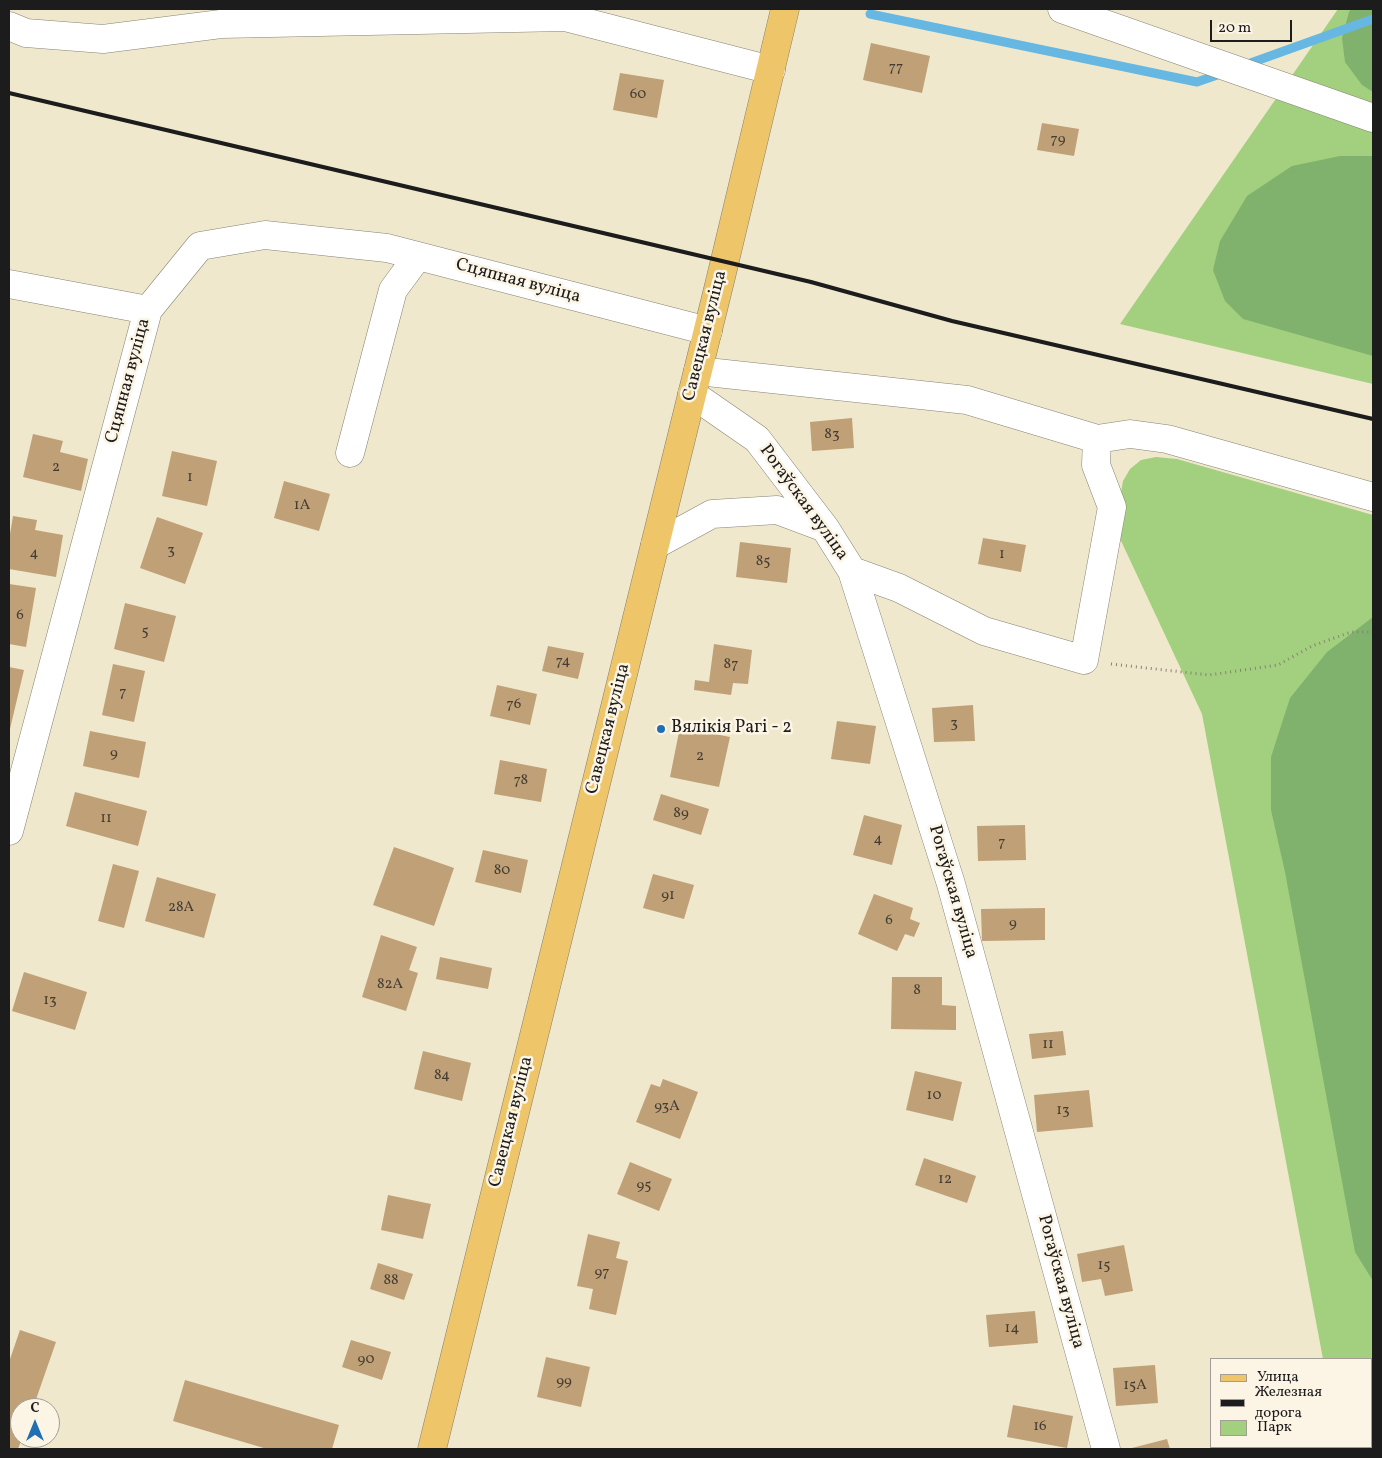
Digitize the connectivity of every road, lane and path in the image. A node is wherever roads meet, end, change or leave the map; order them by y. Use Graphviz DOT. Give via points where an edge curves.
graph roads {
  1 [pos="785,9"];
  2 [pos="1062,9"];
  3 [pos="9,26"];
  4 [pos="771,70"];
  5 [pos="1373,118"];
  6 [pos="418,256"];
  7 [pos="9,284"];
  8 [pos="148,310"];
  9 [pos="708,331"];
  10 [pos="695,382"];
  11 [pos="1097,439"];
  12 [pos="350,453"];
  13 [pos="1373,497"];
  14 [pos="825,528"];
  15 [pos="655,545"];
  16 [pos="852,571"];
  17 [pos="1373,632"];
  18 [pos="1084,660"];
  19 [pos="9,831"];
  20 [pos="432,1449"];
  21 [pos="1106,1449"];
  1 -- 4 [label="main road, Савецкая вуліца"];
  2 -- 5 [label="street"];
  3 -- 4 [label="street" via="26,32 103,39 220,24 564,18"];
  4 -- 9 [label="main road, Савецкая вуліца"];
  6 -- 8 [label="street, Сцяпная вуліца" via="387,248 265,235 200,246"];
  6 -- 9 [label="street, Сцяпная вуліца"];
  6 -- 12 [label="street" via="393,290"];
  7 -- 8 [label="street"];
  8 -- 19 [label="street, Сцяпная вуліца"];
  9 -- 10 [label="main road, Савецкая вуліца"];
  10 -- 11 [label="street" via="967,400"];
  10 -- 14 [label="street, Рогаўская вуліца" via="757,439"];
  10 -- 15 [label="main road, Савецкая вуліца"];
  11 -- 13 [label="street" via="1130,434 1167,440"];
  11 -- 18 [label="street" via="1096,465 1112,506"];
  14 -- 15 [label="street" via="777,510 712,514"];
  14 -- 16 [label="street, Рогаўская вуліца"];
  15 -- 20 [label="main road, Савецкая вуліца"];
  16 -- 18 [label="street" via="899,588 984,631"];
  16 -- 21 [label="street, Рогаўская вуліца" via="951,884"];
  17 -- 18 [label="path" via="1351,632 1312,646 1278,665 1209,675"];
}
